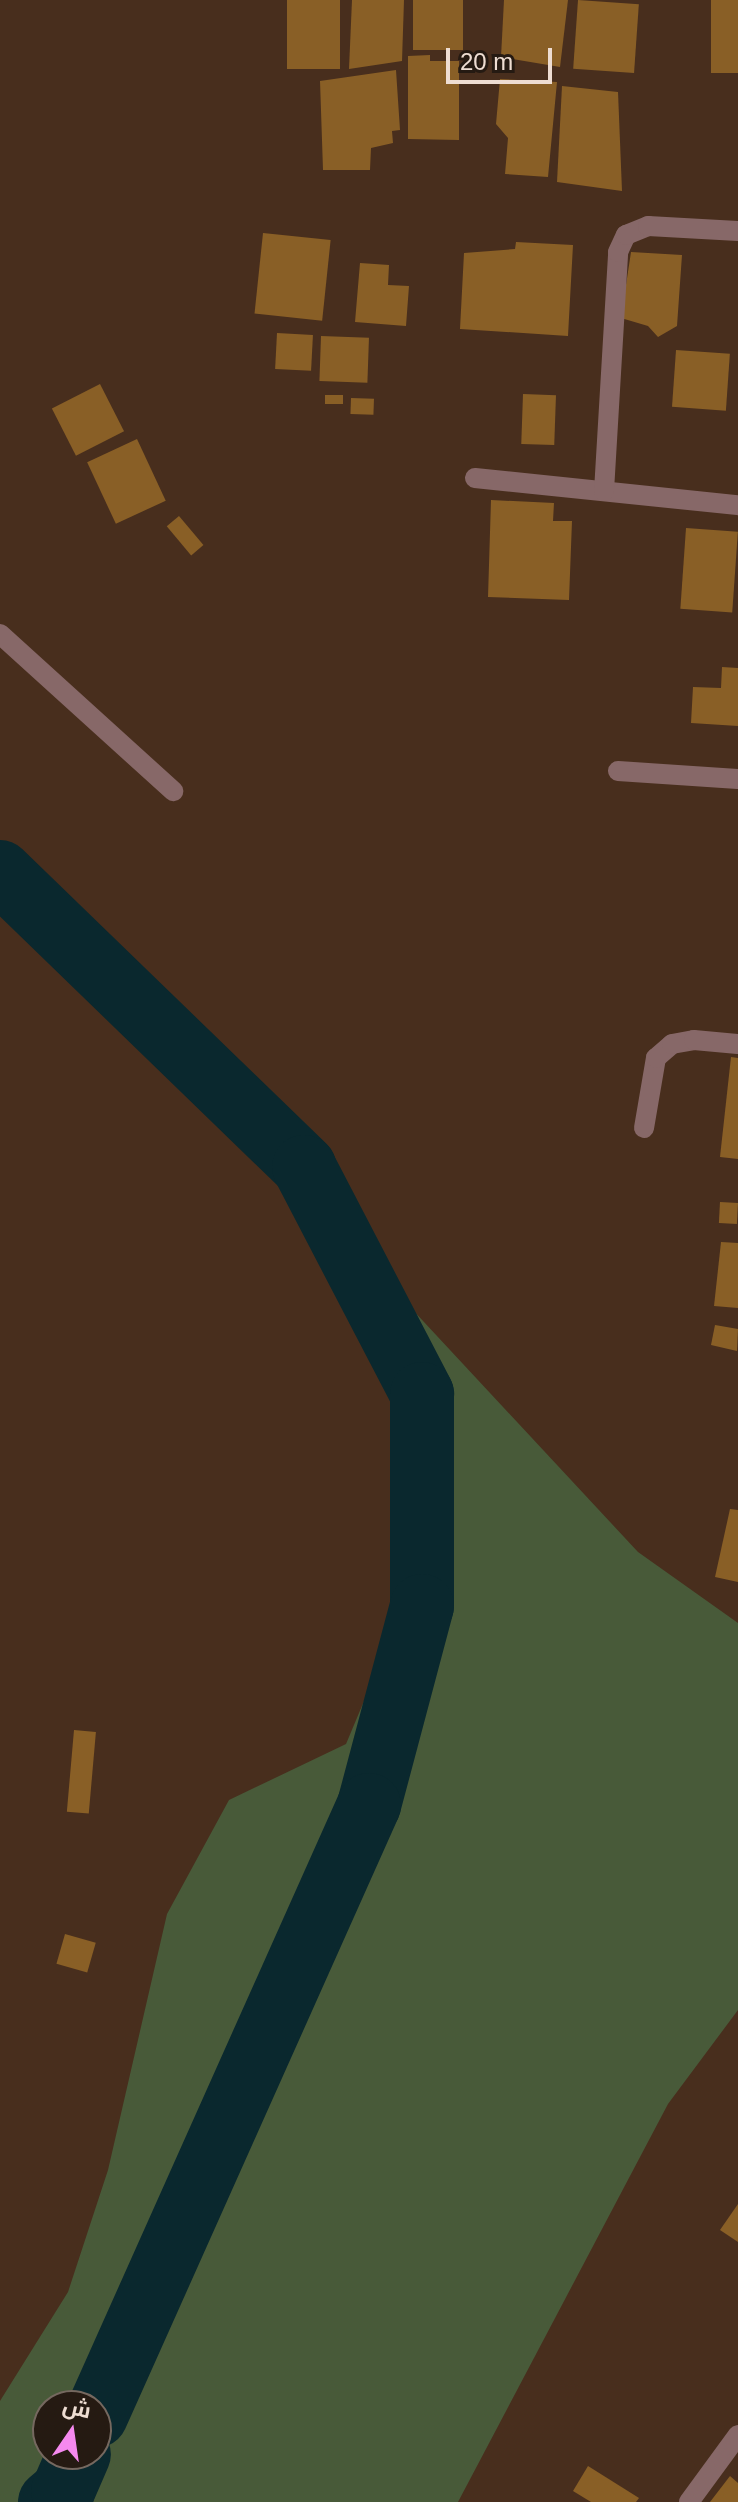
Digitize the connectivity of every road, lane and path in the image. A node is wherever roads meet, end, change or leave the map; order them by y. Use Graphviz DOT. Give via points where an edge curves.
graph roads {
  1 [pos="738,231"];
  2 [pos="475,478"];
  3 [pos="604,491"];
  4 [pos="738,505"];
  5 [pos="0,634"];
  6 [pos="618,771"];
  7 [pos="738,779"];
  8 [pos="173,791"];
  9 [pos="738,1044"];
  10 [pos="644,1128"];
  11 [pos="738,2435"];
  12 [pos="689,2502"];
  1 -- 3 [label="street" via="648,226 626,235 618,252"];
  2 -- 3 [label="street"];
  3 -- 4 [label="street"];
  5 -- 8 [label="street"];
  6 -- 7 [label="street"];
  9 -- 10 [label="street" via="694,1040 672,1044 656,1058"];
  11 -- 12 [label="street"];
}
